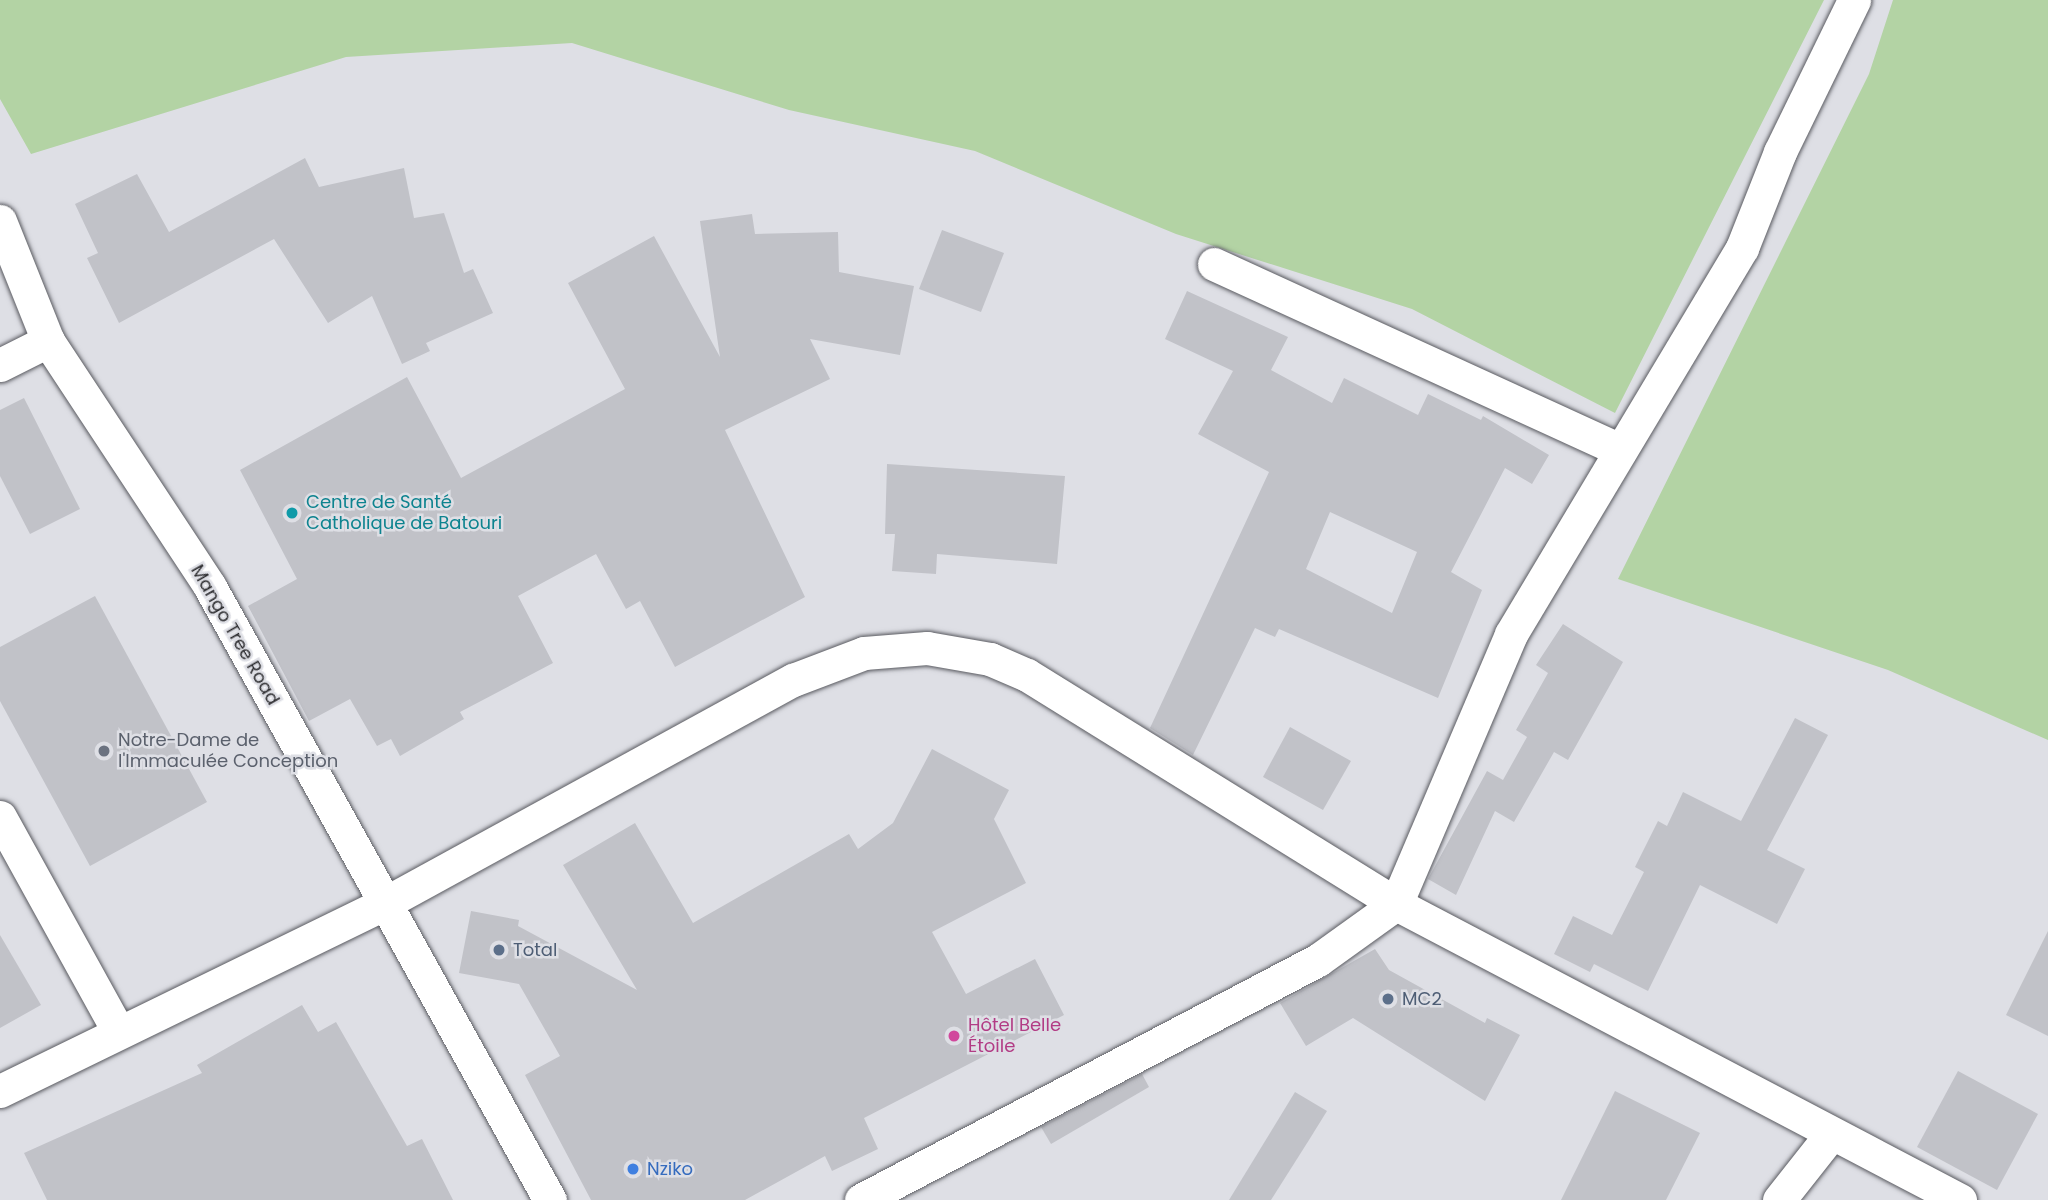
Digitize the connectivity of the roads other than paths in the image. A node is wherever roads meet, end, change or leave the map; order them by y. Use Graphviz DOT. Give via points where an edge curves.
graph roads {
  1 [pos="1854,0"];
  2 [pos="0,220"];
  3 [pos="1214,264"];
  4 [pos="48,341"];
  5 [pos="0,365"];
  6 [pos="1620,450"];
  7 [pos="0,817"];
  8 [pos="387,902"];
  9 [pos="1396,904"];
  10 [pos="117,1029"];
  11 [pos="5,1092"];
  12 [pos="1832,1133"];
  13 [pos="550,1200"];
  14 [pos="861,1200"];
  15 [pos="1779,1200"];
  16 [pos="1960,1200"];
  1 -- 6 [label="street" via="1780,152 1742,248"];
  2 -- 4 [label="street, Mango Tree Road"];
  3 -- 6 [label="street"];
  4 -- 5 [label="street"];
  4 -- 8 [label="street, Mango Tree Road" via="210,587"];
  6 -- 9 [label="street" via="1511,634"];
  7 -- 10 [label="street"];
  8 -- 9 [label="street" via="793,680 864,653 927,648 990,659 1027,675"];
  8 -- 10 [label="street"];
  8 -- 13 [label="street, Mango Tree Road"];
  9 -- 12 [label="street"];
  9 -- 14 [label="street" via="1318,960"];
  10 -- 11 [label="street"];
  12 -- 15 [label="street"];
  12 -- 16 [label="street"];
}
